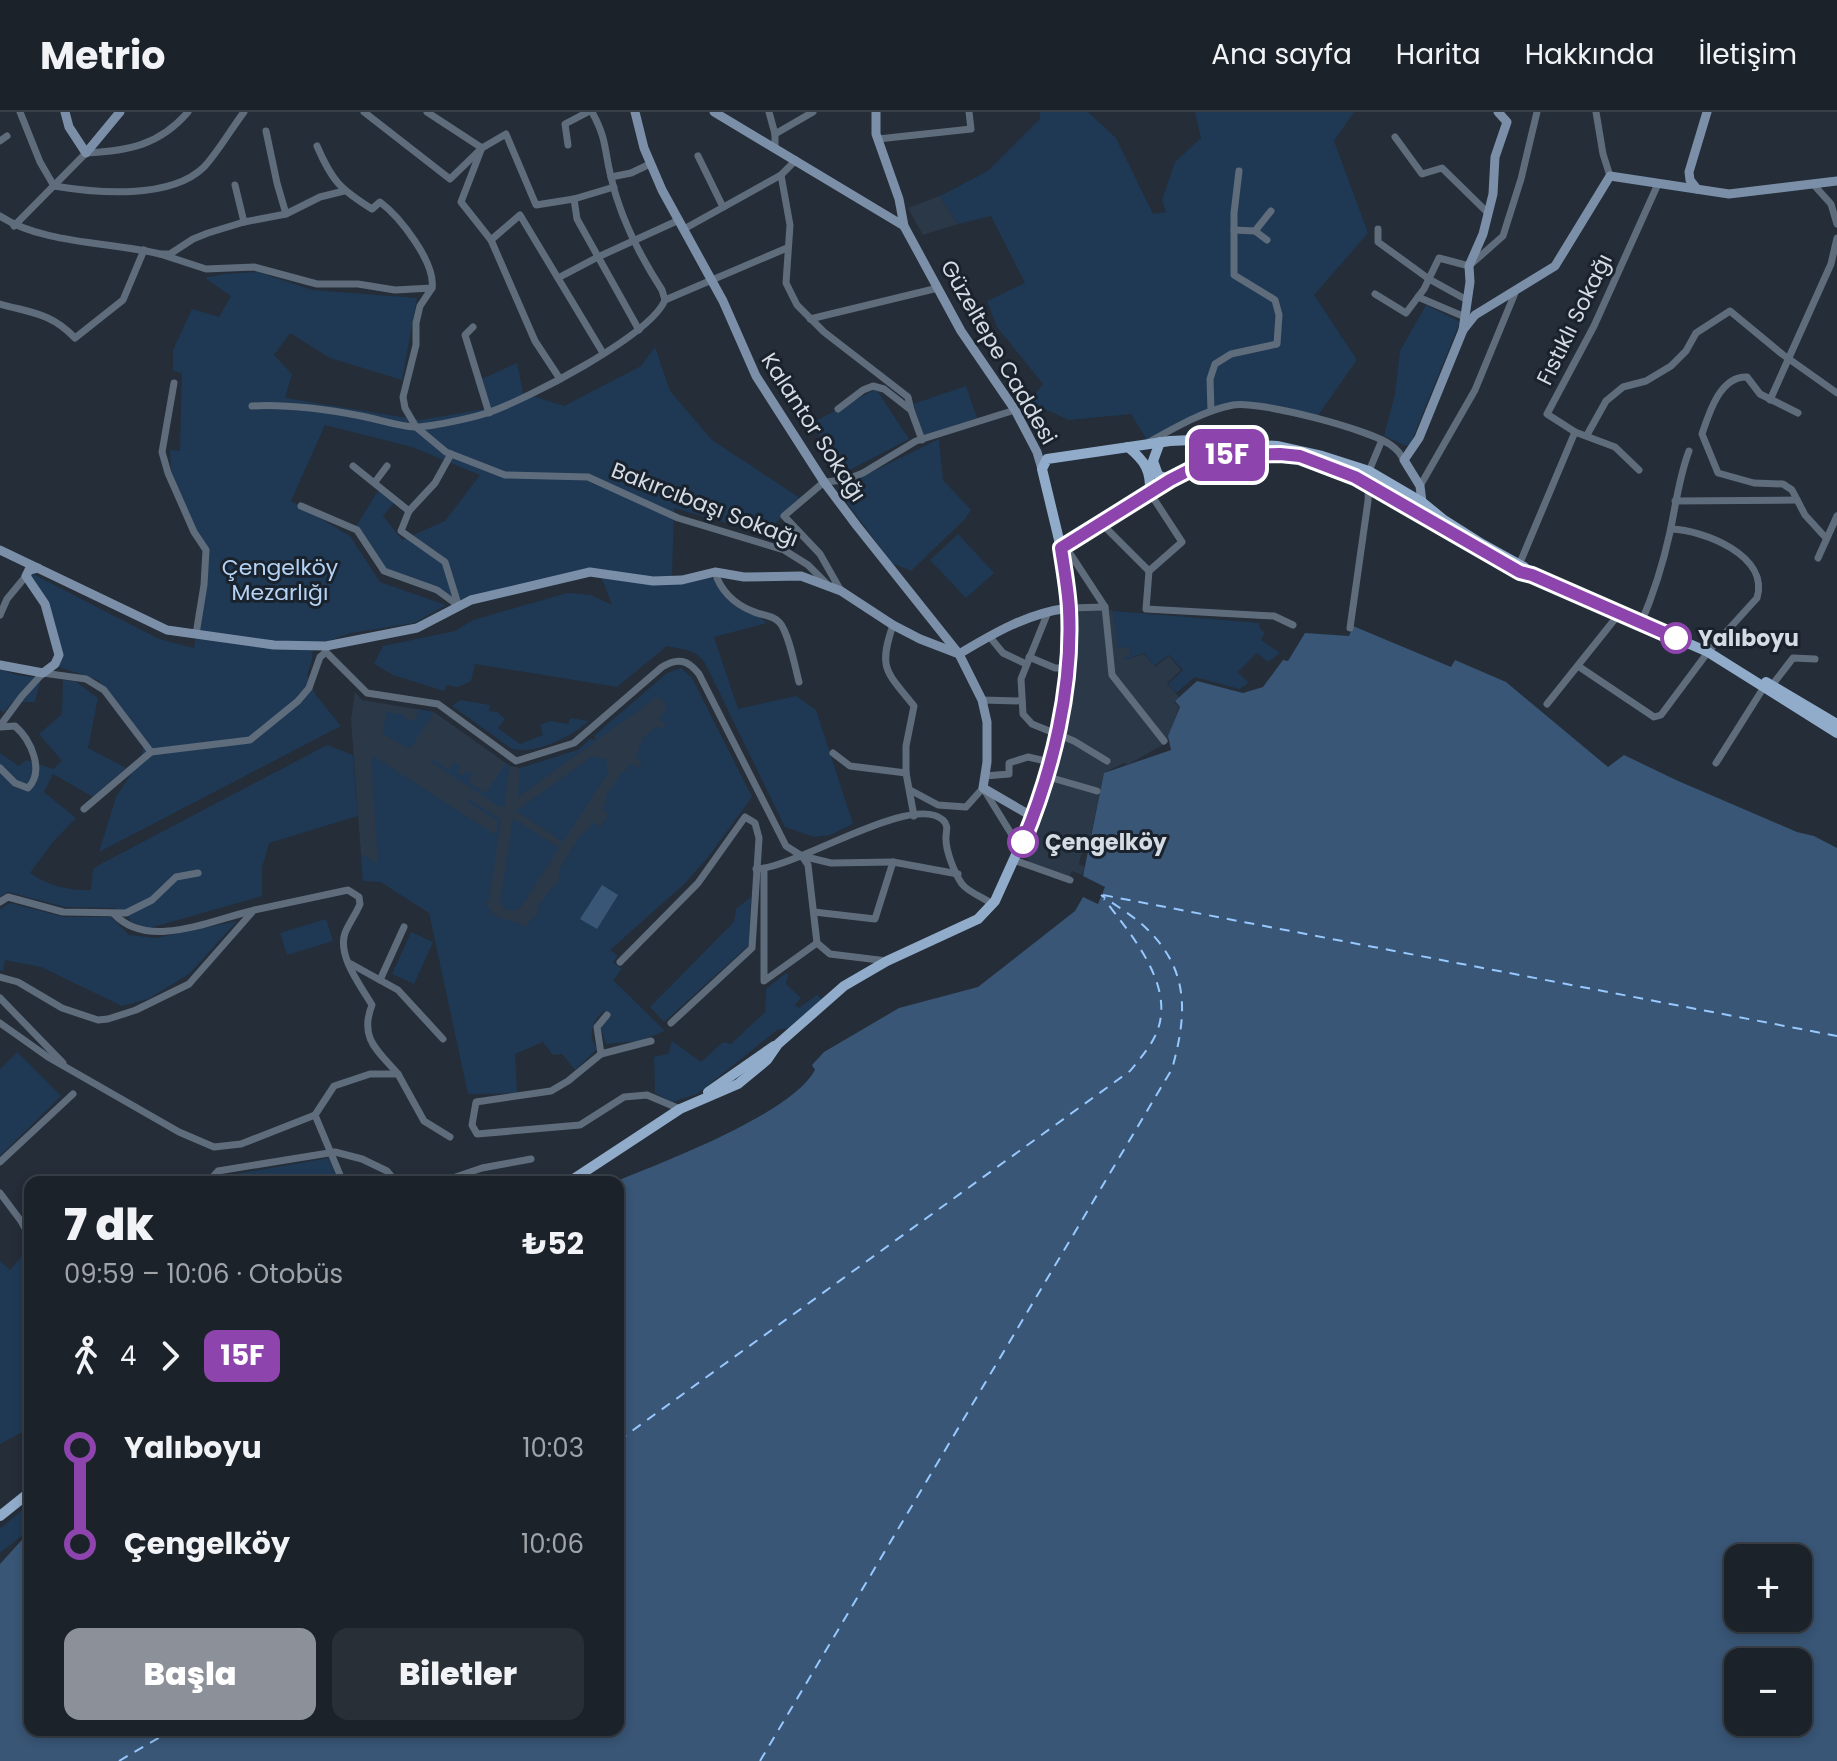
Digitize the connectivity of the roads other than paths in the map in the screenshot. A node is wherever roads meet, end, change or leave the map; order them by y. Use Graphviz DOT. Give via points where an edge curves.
graph roads {
  1 [pos="20,112"];
  2 [pos="65,112"];
  3 [pos="120,112"];
  4 [pos="188,112"];
  5 [pos="244,112"];
  6 [pos="364,112"];
  7 [pos="427,112"];
  8 [pos="590,112"];
  9 [pos="635,112"];
  10 [pos="714,112"];
  11 [pos="769,112"];
  12 [pos="813,112"];
  13 [pos="876,112"];
  14 [pos="969,112"];
  15 [pos="1498,112"];
  16 [pos="1537,112"];
  17 [pos="1596,112"];
  18 [pos="1707,112"];
  19 [pos="266,131"];
  20 [pos="775,134"];
  21 [pos="1395,137"];
  22 [pos="878,139"];
  23 [pos="568,145"];
  24 [pos="317,146"];
  25 [pos="482,148"];
  26 [pos="775,148"];
  27 [pos="86,153"];
  28 [pos="698,156"];
  29 [pos="796,160"];
  30 [pos="650,164"];
  31 [pos="1239,171"];
  32 [pos="781,175"];
  33 [pos="1610,176"];
  34 [pos="611,177"];
  35 [pos="1837,181"];
  36 [pos="1658,184"];
  37 [pos="1813,184"];
  38 [pos="235,185"];
  39 [pos="54,186"];
  40 [pos="614,187"];
  41 [pos="1697,189"];
  42 [pos="344,191"];
  43 [pos="574,199"];
  44 [pos="723,207"];
  45 [pos="1271,211"];
  46 [pos="1487,212"];
  47 [pos="286,214"];
  48 [pos="0,216"];
  49 [pos="244,222"];
  50 [pos="1837,224"];
  51 [pos="682,225"];
  52 [pos="14,226"];
  53 [pos="904,226"];
  54 [pos="1378,229"];
  55 [pos="1234,230"];
  56 [pos="1255,231"];
  57 [pos="1837,238"];
  58 [pos="491,240"];
  59 [pos="1267,240"];
  60 [pos="634,241"];
  61 [pos="787,248"];
  62 [pos="144,250"];
  63 [pos="160,254"];
  64 [pos="598,257"];
  65 [pos="1469,266"];
  66 [pos="558,278"];
  67 [pos="1429,279"];
  68 [pos="712,281"];
  69 [pos="432,288"];
  70 [pos="938,288"];
  71 [pos="1515,293"];
  72 [pos="1375,294"];
  73 [pos="1418,297"];
  74 [pos="665,300"];
  75 [pos="1467,300"];
  76 [pos="0,304"];
  77 [pos="1465,317"];
  78 [pos="810,319"];
  79 [pos="473,327"];
  80 [pos="639,330"];
  81 [pos="1463,330"];
  82 [pos="603,353"];
  83 [pos="1789,359"];
  84 [pos="560,379"];
  85 [pos="174,383"];
  86 [pos="1837,393"];
  87 [pos="1770,400"];
  88 [pos="252,406"];
  89 [pos="838,409"];
  90 [pos="911,410"];
  91 [pos="1015,410"];
  92 [pos="1211,411"];
  93 [pos="489,413"];
  94 [pos="1798,413"];
  95 [pos="416,427"];
  96 [pos="1575,432"];
  97 [pos="1587,435"];
  98 [pos="922,440"];
  99 [pos="1382,440"];
  100 [pos="1160,442"];
  101 [pos="1144,445"];
  102 [pos="1128,447"];
  103 [pos="1689,451"];
  104 [pos="451,454"];
  105 [pos="1404,460"];
  106 [pos="1045,464"];
  107 [pos="353,466"];
  108 [pos="387,466"];
  109 [pos="1639,470"];
  110 [pos="1369,471"];
  111 [pos="1170,480"];
  112 [pos="375,482"];
  113 [pos="824,482"];
  114 [pos="1368,485"];
  115 [pos="1420,486"];
  116 [pos="1150,493"];
  117 [pos="1797,500"];
  118 [pos="1675,501"];
  119 [pos="1422,502"];
  120 [pos="301,506"];
  121 [pos="409,511"];
  122 [pos="1837,516"];
  123 [pos="1101,523"];
  124 [pos="1671,529"];
  125 [pos="1826,538"];
  126 [pos="1061,548"];
  127 [pos="0,550"];
  128 [pos="1818,558"];
  129 [pos="1519,565"];
  130 [pos="38,568"];
  131 [pos="1149,571"];
  132 [pos="715,572"];
  133 [pos="1532,575"];
  134 [pos="26,576"];
  135 [pos="828,585"];
  136 [pos="841,591"];
  137 [pos="4,597"];
  138 [pos="459,606"];
  139 [pos="1105,607"];
  140 [pos="1069,608"];
  141 [pos="1048,611"];
  142 [pos="1619,614"];
  143 [pos="0,615"];
  144 [pos="1641,623"];
  145 [pos="893,625"];
  146 [pos="1293,625"];
  147 [pos="1350,628"];
  148 [pos="196,634"];
  149 [pos="989,636"];
  150 [pos="326,649"];
  151 [pos="1708,652"];
  152 [pos="959,654"];
  153 [pos="1815,659"];
  154 [pos="1028,661"];
  155 [pos="0,665"];
  156 [pos="1578,666"];
  157 [pos="1069,668"];
  158 [pos="43,673"];
  159 [pos="799,682"];
  160 [pos="1769,686"];
  161 [pos="982,700"];
  162 [pos="1022,701"];
  163 [pos="1547,704"];
  164 [pos="1837,724"];
  165 [pos="0,726"];
  166 [pos="1837,733"];
  167 [pos="1056,734"];
  168 [pos="1164,741"];
  169 [pos="151,752"];
  170 [pos="833,753"];
  171 [pos="1107,761"];
  172 [pos="1050,762"];
  173 [pos="1716,763"];
  174 [pos="0,768"];
  175 [pos="906,773"];
  176 [pos="985,776"];
  177 [pos="1045,776"];
  178 [pos="983,788"];
  179 [pos="910,790"];
  180 [pos="1097,791"];
  181 [pos="84,809"];
  182 [pos="914,816"];
  183 [pos="1033,817"];
  184 [pos="1020,848"];
  185 [pos="802,856"];
  186 [pos="1014,860"];
  187 [pos="893,862"];
  188 [pos="760,869"];
  189 [pos="198,873"];
  190 [pos="958,874"];
  191 [pos="1070,880"];
  192 [pos="0,902"];
  193 [pos="993,904"];
  194 [pos="254,910"];
  195 [pos="814,912"];
  196 [pos="114,914"];
  197 [pos="404,927"];
  198 [pos="817,943"];
  199 [pos="887,961"];
  200 [pos="620,962"];
  201 [pos="349,963"];
  202 [pos="0,977"];
  203 [pos="380,980"];
  204 [pos="0,998"];
  205 [pos="607,1015"];
  206 [pos="0,1023"];
  207 [pos="671,1023"];
  208 [pos="443,1039"];
  209 [pos="651,1041"];
  210 [pos="601,1054"];
  211 [pos="67,1067"];
  212 [pos="398,1074"];
  213 [pos="73,1094"];
  214 [pos="684,1107"];
  215 [pos="315,1115"];
  216 [pos="450,1137"];
  217 [pos="330,1153"];
  218 [pos="531,1159"];
  219 [pos="0,1162"];
  220 [pos="213,1176"];
  221 [pos="340,1176"];
  222 [pos="391,1176"];
  223 [pos="459,1176"];
  224 [pos="578,1176"];
  225 [pos="0,1193"];
  226 [pos="24,1226"];
  227 [pos="24,1497"];
  228 [pos="0,1516"];
  1 -- 39 [label="street"];
  2 -- 27 [label="street"];
  3 -- 27 [label="street"];
  4 -- 27 [label="street" via="171,131 147,143"];
  5 -- 39 [label="street" via="203,168 181,181 138,192"];
  6 -- 25 [label="street" via="450,179"];
  7 -- 25 [label="street"];
  8 -- 23 [label="street" via="565,124"];
  8 -- 34 [label="street" via="606,140"];
  9 -- 30 [label="street, Kalantor Sokağı"];
  10 -- 26 [label="street"];
  11 -- 20 [label="street"];
  12 -- 20 [label="street"];
  13 -- 22 [label="street"];
  14 -- 22 [label="street" via="971,129"];
  15 -- 46 [label="street" via="1507,122 1495,157"];
  16 -- 65 [label="street" via="1503,236"];
  17 -- 33 [label="street"];
  18 -- 41 [label="street" via="1689,172"];
  19 -- 47 [label="street"];
  20 -- 26 [label="street"];
  21 -- 46 [label="street" via="1422,174 1442,168"];
  22 -- 53 [label="street"];
  24 -- 42 [label="street"];
  25 -- 43 [label="street" via="506,134 536,205"];
  25 -- 58 [label="street" via="461,202"];
  26 -- 29 [label="street"];
  27 -- 39 [label="street"];
  28 -- 44 [label="street"];
  29 -- 32 [label="street"];
  29 -- 53 [label="street"];
  30 -- 34 [label="street"];
  30 -- 51 [label="street, Kalantor Sokağı"];
  31 -- 55 [label="street"];
  32 -- 44 [label="street"];
  32 -- 61 [label="street" via="790,225"];
  33 -- 36 [label="street"];
  33 -- 71 [label="street" via="1555,266"];
  34 -- 40 [label="street"];
  35 -- 37 [label="street"];
  36 -- 41 [label="street"];
  36 -- 96 [label="street, Fıstıklı Sokağı" via="1594,326 1547,414"];
  37 -- 41 [label="street" via="1729,194"];
  37 -- 50 [label="street" via="1831,204"];
  38 -- 49 [label="street"];
  39 -- 52 [label="street"];
  40 -- 43 [label="street"];
  40 -- 60 [label="street"];
  42 -- 47 [label="street"];
  42 -- 69 [label="street" via="372,209 380,202 393,212 423,255 434,278"];
  43 -- 64 [label="street" via="577,219"];
  44 -- 51 [label="street"];
  45 -- 56 [label="street"];
  46 -- 65 [label="street"];
  47 -- 49 [label="street"];
  48 -- 52 [label="street"];
  49 -- 63 [label="street"];
  51 -- 60 [label="street"];
  51 -- 68 [label="street, Kalantor Sokağı"];
  52 -- 62 [label="street"];
  53 -- 70 [label="street, Güzeltepe Caddesi"];
  54 -- 67 [label="street" via="1378,242"];
  55 -- 56 [label="street"];
  55 -- 92 [label="street" via="1234,275 1275,300 1277,344 1231,354 1215,364"];
  56 -- 59 [label="street"];
  57 -- 83 [label="street" via="1831,264"];
  58 -- 66 [label="street" via="520,215"];
  58 -- 84 [label="street" via="535,341"];
  60 -- 64 [label="street"];
  60 -- 74 [label="street"];
  61 -- 68 [label="street"];
  61 -- 78 [label="street" via="786,283"];
  62 -- 63 [label="street"];
  62 -- 76 [label="street" via="123,300 75,338 60,322"];
  63 -- 69 [label="street" via="206,269 254,267 317,284"];
  64 -- 66 [label="street"];
  64 -- 80 [label="street"];
  65 -- 67 [label="street" via="1439,258"];
  65 -- 75 [label="street"];
  66 -- 82 [label="street"];
  67 -- 73 [label="street"];
  67 -- 75 [label="street"];
  68 -- 74 [label="street"];
  68 -- 113 [label="street, Kalantor Sokağı" via="756,376"];
  69 -- 95 [label="street" via="420,306 403,397"];
  70 -- 78 [label="street"];
  70 -- 91 [label="street, Güzeltepe Caddesi"];
  71 -- 81 [label="street" via="1475,315"];
  71 -- 115 [label="street" via="1475,390"];
  72 -- 73 [label="street" via="1406,313"];
  73 -- 77 [label="street"];
  74 -- 80 [label="street"];
  75 -- 77 [label="street"];
  77 -- 81 [label="street"];
  78 -- 90 [label="street" via="908,397"];
  79 -- 93 [label="street" via="465,335"];
  80 -- 82 [label="street"];
  81 -- 105 [label="street" via="1428,418"];
  82 -- 84 [label="street"];
  83 -- 86 [label="street"];
  83 -- 87 [label="street"];
  83 -- 97 [label="street" via="1730,311 1696,333 1671,366 1623,387 1606,401"];
  84 -- 93 [label="street"];
  85 -- 148 [label="street" via="162,452 187,518 206,550"];
  87 -- 94 [label="street"];
  87 -- 117 [label="street" via="1747,377 1737,377 1726,384 1702,434 1718,473 1783,484"];
  88 -- 95 [label="street" via="318,408"];
  89 -- 90 [label="street" via="873,386 893,393"];
  90 -- 98 [label="street"];
  91 -- 98 [label="street"];
  91 -- 106 [label="street, Güzeltepe Caddesi"];
  92 -- 99 [label="street" via="1236,404 1265,407"];
  92 -- 101 [label="street"];
  93 -- 95 [label="street"];
  95 -- 104 [label="street, Bakırcıbaşı Sokağı"];
  96 -- 97 [label="street, Fıstıklı Sokağı"];
  96 -- 129 [label="street"];
  97 -- 109 [label="street, Fıstıklı Sokağı" via="1615,447"];
  98 -- 113 [label="street" via="863,473"];
  99 -- 105 [label="street"];
  99 -- 110 [label="street"];
  100 -- 101 [label="main road"];
  100 -- 110 [label="main road" via="1277,446"];
  100 -- 111 [label="main road" via="1153,461 1158,475"];
  101 -- 102 [label="main road"];
  102 -- 106 [label="main road"];
  102 -- 116 [label="main road" via="1150,471"];
  103 -- 118 [label="street"];
  104 -- 121 [label="street" via="435,483"];
  104 -- 135 [label="street, Bakırcıbaşı Sokağı" via="505,475 588,477 678,518 784,550"];
  105 -- 115 [label="street"];
  106 -- 126 [label="main road, Güzeltepe Caddesi"];
  107 -- 112 [label="street"];
  108 -- 112 [label="street"];
  110 -- 114 [label="street"];
  110 -- 119 [label="main road"];
  111 -- 114 [label="main road" via="1227,455 1280,454 1324,464"];
  111 -- 116 [label="main road"];
  112 -- 121 [label="street"];
  113 -- 136 [label="street" via="784,516 820,554"];
  113 -- 152 [label="street, Kalantor Sokağı"];
  114 -- 133 [label="main road"];
  114 -- 147 [label="street"];
  115 -- 119 [label="street"];
  116 -- 123 [label="main road"];
  116 -- 131 [label="street" via="1182,542"];
  117 -- 118 [label="street"];
  117 -- 125 [label="street"];
  118 -- 124 [label="street"];
  119 -- 129 [label="main road"];
  120 -- 138 [label="street" via="357,530 384,571 437,590"];
  121 -- 138 [label="street" via="401,531 445,562"];
  122 -- 125 [label="street"];
  123 -- 126 [label="main road"];
  123 -- 131 [label="street"];
  124 -- 144 [label="street"];
  124 -- 151 [label="street" via="1719,540 1739,553 1761,588"];
  125 -- 128 [label="street"];
  126 -- 139 [label="street"];
  126 -- 140 [label="main road, Güzeltepe Caddesi"];
  127 -- 130 [label="street"];
  129 -- 133 [label="main road"];
  130 -- 134 [label="street"];
  130 -- 148 [label="street" via="167,630"];
  131 -- 146 [label="street" via="1146,609 1274,616"];
  132 -- 135 [label="street" via="801,576"];
  132 -- 138 [label="street" via="653,581 590,572"];
  132 -- 159 [label="street" via="731,598 751,611 773,616 782,626"];
  133 -- 142 [label="main road"];
  134 -- 137 [label="street"];
  134 -- 158 [label="street" via="45,604 59,655"];
  135 -- 136 [label="street"];
  136 -- 145 [label="street"];
  137 -- 143 [label="street"];
  138 -- 150 [label="street" via="417,628"];
  139 -- 140 [label="street"];
  139 -- 168 [label="street" via="1112,675"];
  140 -- 141 [label="street"];
  140 -- 157 [label="main road, Güzeltepe Caddesi"];
  141 -- 149 [label="street"];
  141 -- 154 [label="street"];
  142 -- 144 [label="main road"];
  142 -- 156 [label="street"];
  144 -- 151 [label="main road"];
  145 -- 152 [label="street"];
  145 -- 175 [label="street" via="885,668 914,706"];
  148 -- 150 [label="street"];
  149 -- 152 [label="street"];
  149 -- 154 [label="street" via="1003,653"];
  150 -- 169 [label="street" via="309,688 250,740"];
  150 -- 185 [label="street" via="367,693 438,704 516,761 574,743 672,661 692,664 786,846"];
  151 -- 156 [label="street" via="1661,715 1654,717"];
  151 -- 160 [label="main road"];
  152 -- 161 [label="street, Kalantor Sokağı"];
  153 -- 160 [label="street" via="1793,658"];
  154 -- 157 [label="street"];
  154 -- 162 [label="street" via="1021,679"];
  155 -- 158 [label="street"];
  156 -- 163 [label="street"];
  157 -- 167 [label="main road, Güzeltepe Caddesi"];
  158 -- 165 [label="street"];
  158 -- 169 [label="street" via="86,679 104,690"];
  160 -- 164 [label="main road"];
  160 -- 166 [label="main road"];
  160 -- 173 [label="street"];
  161 -- 162 [label="street"];
  161 -- 176 [label="street" via="987,722"];
  162 -- 167 [label="street" via="1026,720"];
  165 -- 174 [label="street" via="15,726 26,736 37,772 28,788"];
  167 -- 171 [label="street"];
  167 -- 172 [label="main road, Güzeltepe Caddesi"];
  169 -- 181 [label="street"];
  170 -- 175 [label="street" via="850,766"];
  172 -- 176 [label="street" via="1028,757 1009,763 1009,774"];
  172 -- 177 [label="main road, Güzeltepe Caddesi"];
  175 -- 179 [label="street"];
  176 -- 178 [label="street"];
  177 -- 180 [label="street"];
  177 -- 183 [label="main road, Güzeltepe Caddesi"];
  178 -- 179 [label="street" via="966,807 938,805"];
  178 -- 183 [label="street"];
  178 -- 184 [label="street"];
  179 -- 182 [label="street"];
  182 -- 185 [label="street" via="880,823"];
  182 -- 190 [label="street" via="932,816 946,824"];
  183 -- 184 [label="main road, Güzeltepe Caddesi"];
  184 -- 186 [label="main road, Güzeltepe Caddesi"];
  185 -- 187 [label="street" via="831,863"];
  185 -- 188 [label="street"];
  185 -- 195 [label="street"];
  186 -- 191 [label="street"];
  186 -- 193 [label="main road, Güzeltepe Caddesi"];
  187 -- 190 [label="street"];
  187 -- 195 [label="street" via="875,919"];
  188 -- 198 [label="street" via="764,981"];
  188 -- 200 [label="street" via="755,823 745,817 698,883"];
  188 -- 207 [label="street" via="752,948"];
  189 -- 196 [label="street" via="176,877 152,900"];
  190 -- 193 [label="street" via="963,886"];
  192 -- 196 [label="street" via="8,897 63,912"];
  193 -- 199 [label="main road" via="978,919"];
  194 -- 196 [label="street" via="147,933 125,926"];
  194 -- 201 [label="street" via="354,892 360,904 344,938"];
  194 -- 202 [label="street" via="189,984 108,1019 62,1008"];
  195 -- 198 [label="street"];
  197 -- 203 [label="street"];
  198 -- 199 [label="street" via="830,954"];
  199 -- 214 [label="main road" via="844,986 785,1038"];
  201 -- 203 [label="street"];
  201 -- 212 [label="street" via="372,1005 366,1033"];
  203 -- 208 [label="street" via="398,990"];
  204 -- 211 [label="street"];
  205 -- 210 [label="street" via="597,1027"];
  206 -- 211 [label="street"];
  209 -- 210 [label="street"];
  210 -- 214 [label="street" via="551,1091 476,1102 472,1125 477,1134 580,1125 624,1097 647,1095"];
  211 -- 215 [label="street" via="214,1147 241,1144"];
  212 -- 215 [label="street" via="370,1074 334,1086"];
  212 -- 216 [label="street" via="424,1121"];
  213 -- 219 [label="street"];
  214 -- 224 [label="main road"];
  215 -- 217 [label="street"];
  217 -- 220 [label="street" via="218,1171"];
  217 -- 221 [label="street"];
  217 -- 222 [label="street" via="362,1159"];
  218 -- 223 [label="street"];
  225 -- 226 [label="street"];
  227 -- 228 [label="main road"];
}
